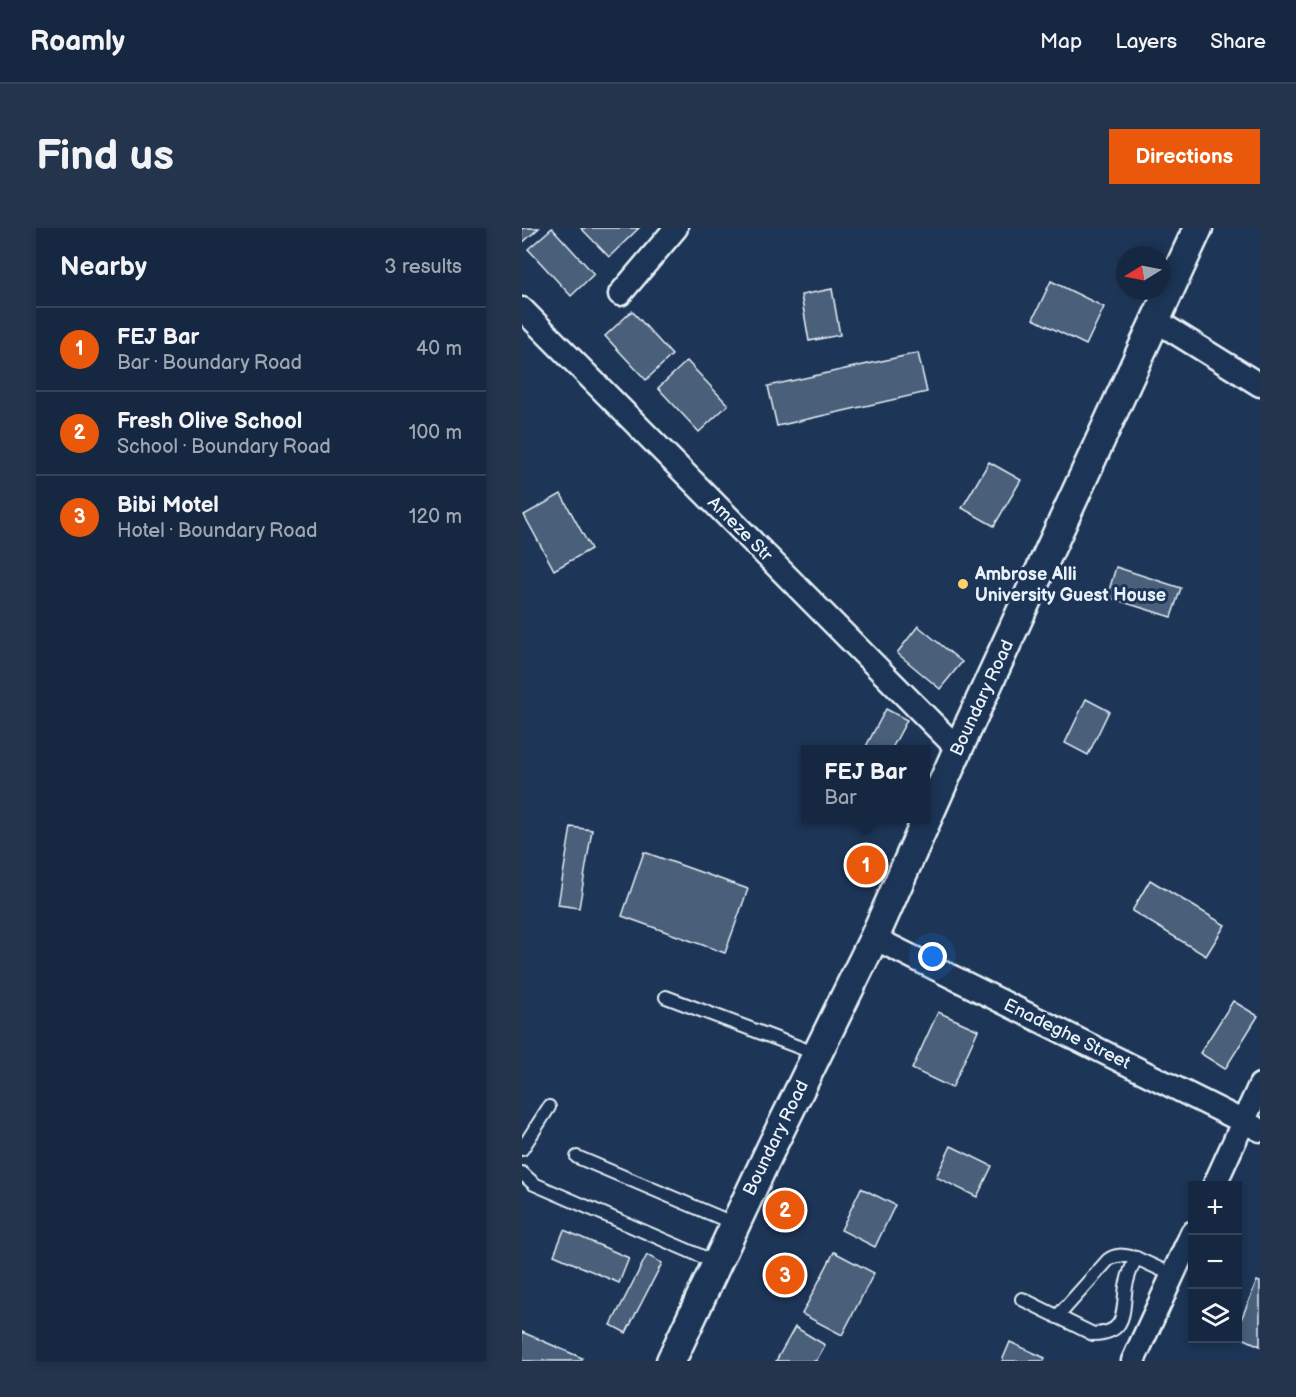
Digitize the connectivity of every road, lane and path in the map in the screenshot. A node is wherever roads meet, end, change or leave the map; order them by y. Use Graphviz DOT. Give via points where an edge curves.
graph roads {
  1 [pos="676,228"];
  2 [pos="1196,229"];
  3 [pos="620,294"];
  4 [pos="522,309"];
  5 [pos="1155,320"];
  6 [pos="1260,385"];
  7 [pos="958,750"];
  8 [pos="930,813"];
  9 [pos="925,823"];
  10 [pos="874,938"];
  11 [pos="666,998"];
  12 [pos="817,1054"];
  13 [pos="1260,1085"];
  14 [pos="549,1107"];
  15 [pos="1252,1126"];
  16 [pos="522,1149"];
  17 [pos="577,1157"];
  18 [pos="522,1173"];
  19 [pos="1217,1181"];
  20 [pos="735,1224"];
  21 [pos="1191,1235"];
  22 [pos="1136,1258"];
  23 [pos="717,1263"];
  24 [pos="1173,1275"];
  25 [pos="1022,1299"];
  26 [pos="1057,1317"];
  27 [pos="670,1361"];
  28 [pos="1133,1361"];
  1 -- 3 [label="street"];
  2 -- 5 [label="street, Boundary Road"];
  4 -- 7 [label="street, Ameze Str"];
  5 -- 6 [label="street"];
  5 -- 7 [label="street, Boundary Road"];
  7 -- 8 [label="street, Boundary Road"];
  9 -- 10 [label="street, Boundary Road"];
  10 -- 12 [label="street, Boundary Road"];
  10 -- 15 [label="street, Enadeghe Street"];
  11 -- 12 [label="lane"];
  12 -- 20 [label="street, Boundary Road"];
  13 -- 15 [label="street"];
  14 -- 16 [label="lane"];
  15 -- 19 [label="street"];
  17 -- 20 [label="lane"];
  18 -- 23 [label="lane" via="534,1184"];
  20 -- 23 [label="street, Boundary Road"];
  21 -- 24 [label="street"];
  22 -- 24 [label="lane"];
  22 -- 26 [label="lane" via="1114,1256 1108,1260"];
  22 -- 26 [label="lane" via="1129,1274 1122,1319 1114,1330 1093,1334"];
  23 -- 27 [label="street, Boundary Road"];
  24 -- 28 [label="street"];
  25 -- 26 [label="lane"];
}
